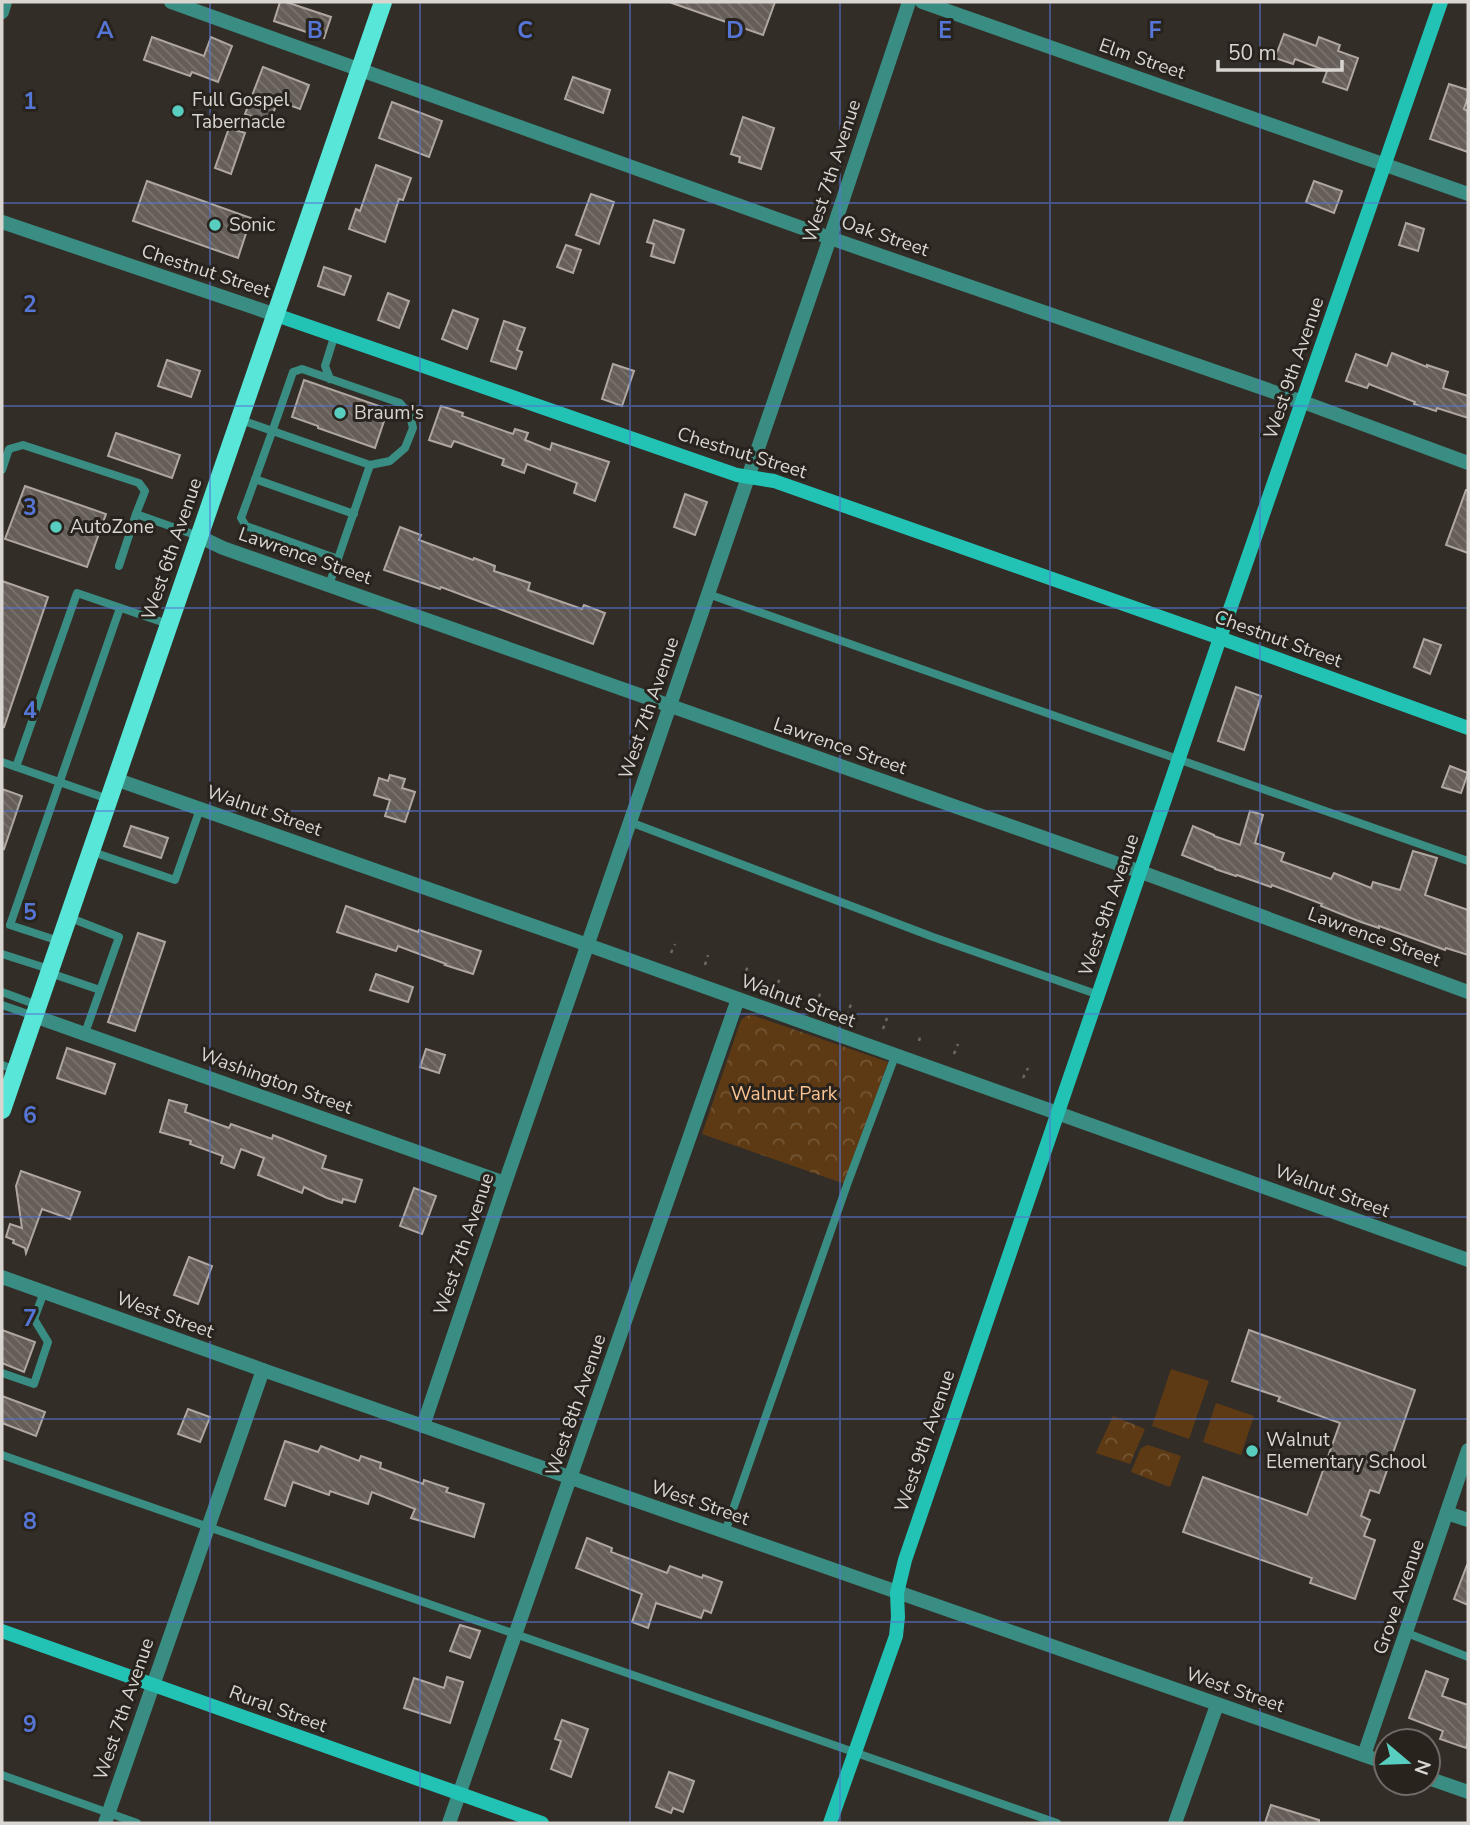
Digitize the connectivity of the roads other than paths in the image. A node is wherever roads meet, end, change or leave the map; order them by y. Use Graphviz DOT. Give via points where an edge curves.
graph roads {
  1 [pos="5,2"];
  2 [pos="170,2"];
  3 [pos="383,2"];
  4 [pos="909,2"];
  5 [pos="922,2"];
  6 [pos="1441,2"];
  7 [pos="2,12"];
  8 [pos="360,70"];
  9 [pos="1384,165"];
  10 [pos="1468,194"];
  11 [pos="2,222"];
  12 [pos="830,237"];
  13 [pos="275,314"];
  14 [pos="335,334"];
  15 [pos="330,379"];
  16 [pos="1303,402"];
  17 [pos="239,419"];
  18 [pos="272,431"];
  19 [pos="1468,463"];
  20 [pos="370,465"];
  21 [pos="2,470"];
  22 [pos="747,477"];
  23 [pos="255,479"];
  24 [pos="136,514"];
  25 [pos="354,514"];
  26 [pos="198,536"];
  27 [pos="338,559"];
  28 [pos="119,566"];
  29 [pos="328,585"];
  30 [pos="708,594"];
  31 [pos="120,608"];
  32 [pos="168,624"];
  33 [pos="1220,638"];
  34 [pos="670,706"];
  35 [pos="1468,728"];
  36 [pos="1180,758"];
  37 [pos="2,762"];
  38 [pos="16,767"];
  39 [pos="115,779"];
  40 [pos="60,782"];
  41 [pos="108,799"];
  42 [pos="200,809"];
  43 [pos="630,822"];
  44 [pos="90,851"];
  45 [pos="1468,861"];
  46 [pos="1140,872"];
  47 [pos="68,917"];
  48 [pos="6,923"];
  49 [pos="59,942"];
  50 [pos="587,945"];
  51 [pos="2,954"];
  52 [pos="49,971"];
  53 [pos="100,990"];
  54 [pos="2,992"];
  55 [pos="1468,992"];
  56 [pos="1099,995"];
  57 [pos="738,999"];
  58 [pos="2,1005"];
  59 [pos="36,1011"];
  60 [pos="85,1033"];
  61 [pos="895,1056"];
  62 [pos="9,1067"];
  63 [pos="2,1110"];
  64 [pos="1058,1114"];
  65 [pos="505,1183"];
  66 [pos="1468,1260"];
  67 [pos="2,1277"];
  68 [pos="44,1292"];
  69 [pos="263,1370"];
  70 [pos="2,1373"];
  71 [pos="423,1426"];
  72 [pos="1468,1450"];
  73 [pos="2,1455"];
  74 [pos="571,1478"];
  75 [pos="1447,1513"];
  76 [pos="1468,1520"];
  77 [pos="208,1527"];
  78 [pos="725,1532"];
  79 [pos="897,1592"];
  80 [pos="2,1631"];
  81 [pos="1407,1633"];
  82 [pos="515,1635"];
  83 [pos="1468,1657"];
  84 [pos="153,1685"];
  85 [pos="1217,1705"];
  86 [pos="855,1752"];
  87 [pos="1364,1755"];
  88 [pos="1372,1758"];
  89 [pos="2,1775"];
  90 [pos="1442,1783"];
  91 [pos="1468,1792"];
  92 [pos="459,1794"];
  93 [pos="106,1819"];
  94 [pos="137,1823"];
  95 [pos="449,1823"];
  96 [pos="542,1823"];
  97 [pos="830,1823"];
  98 [pos="1057,1823"];
  99 [pos="1175,1823"];
  1 -- 7 [label="street"];
  2 -- 8 [label="street, Oak Street"];
  3 -- 8 [label="main road, West 6th Avenue"];
  4 -- 12 [label="street, West 7th Avenue"];
  5 -- 9 [label="street, Elm Street"];
  6 -- 9 [label="street, West 9th Avenue"];
  8 -- 12 [label="street, Oak Street"];
  8 -- 13 [label="main road, West 6th Avenue"];
  9 -- 10 [label="street, Elm Street"];
  9 -- 16 [label="street, West 9th Avenue"];
  11 -- 13 [label="street, Chestnut Street"];
  12 -- 16 [label="street, Oak Street"];
  12 -- 22 [label="street, West 7th Avenue"];
  13 -- 14 [label="street, Chestnut Street"];
  13 -- 17 [label="main road, West 6th Avenue"];
  14 -- 15 [label="lane" via="325,366"];
  14 -- 22 [label="street, Chestnut Street"];
  15 -- 18 [label="lane" via="302,369 293,372"];
  15 -- 20 [label="lane" via="400,403 410,415 413,428 405,448 390,461"];
  16 -- 19 [label="street, Oak Street"];
  16 -- 33 [label="street, West 9th Avenue"];
  17 -- 18 [label="lane"];
  17 -- 26 [label="main road, West 6th Avenue"];
  18 -- 20 [label="lane"];
  18 -- 23 [label="lane"];
  20 -- 25 [label="lane"];
  21 -- 24 [label="lane" via="9,449 23,445 139,483 145,491"];
  22 -- 30 [label="street, West 7th Avenue"];
  22 -- 33 [label="street, Chestnut Street" via="774,481"];
  23 -- 25 [label="lane"];
  23 -- 27 [label="lane" via="242,518 246,526"];
  24 -- 26 [label="lane"];
  24 -- 28 [label="lane"];
  25 -- 27 [label="lane"];
  26 -- 29 [label="street, Lawrence Street"];
  26 -- 32 [label="main road, West 6th Avenue"];
  27 -- 29 [label="lane"];
  29 -- 34 [label="street, Lawrence Street"];
  30 -- 34 [label="street, West 7th Avenue"];
  30 -- 36 [label="lane"];
  31 -- 32 [label="lane"];
  31 -- 38 [label="lane" via="77,593"];
  31 -- 40 [label="lane"];
  32 -- 39 [label="main road, West 6th Avenue"];
  33 -- 35 [label="street, Chestnut Street"];
  33 -- 36 [label="street, West 9th Avenue"];
  34 -- 43 [label="street, West 7th Avenue"];
  34 -- 46 [label="street, Lawrence Street"];
  36 -- 45 [label="lane"];
  36 -- 46 [label="street, West 9th Avenue"];
  37 -- 38 [label="lane"];
  38 -- 40 [label="lane"];
  39 -- 41 [label="main road, West 6th Avenue"];
  39 -- 42 [label="street, Walnut Street"];
  40 -- 41 [label="lane"];
  40 -- 48 [label="lane"];
  41 -- 44 [label="main road, West 6th Avenue"];
  42 -- 44 [label="lane" via="175,880"];
  42 -- 50 [label="street, Walnut Street"];
  43 -- 50 [label="street, West 7th Avenue"];
  43 -- 56 [label="lane"];
  44 -- 47 [label="main road, West 6th Avenue"];
  46 -- 55 [label="street, Lawrence Street"];
  46 -- 56 [label="street, West 9th Avenue"];
  47 -- 49 [label="main road, West 6th Avenue"];
  47 -- 53 [label="lane" via="118,937"];
  48 -- 49 [label="lane"];
  49 -- 52 [label="main road, West 6th Avenue"];
  50 -- 57 [label="street, Walnut Street"];
  50 -- 65 [label="street, West 7th Avenue"];
  51 -- 52 [label="lane"];
  52 -- 53 [label="lane"];
  52 -- 59 [label="main road, West 6th Avenue"];
  53 -- 60 [label="lane"];
  54 -- 59 [label="lane"];
  56 -- 64 [label="street, West 9th Avenue"];
  57 -- 61 [label="street, Walnut Street"];
  57 -- 74 [label="street, West 8th Avenue"];
  58 -- 59 [label="lane"];
  59 -- 60 [label="street, Washington Street"];
  59 -- 62 [label="main road, West 6th Avenue"];
  60 -- 65 [label="street, Washington Street"];
  61 -- 64 [label="street, Walnut Street"];
  61 -- 78 [label="lane"];
  62 -- 63 [label="main road, West 6th Avenue"];
  64 -- 66 [label="street, Walnut Street"];
  64 -- 79 [label="street, West 9th Avenue"];
  65 -- 71 [label="street, West 7th Avenue"];
  67 -- 68 [label="street, West Street"];
  68 -- 69 [label="street, West Street"];
  68 -- 70 [label="lane" via="34,1319 48,1342 34,1384"];
  69 -- 71 [label="street, West Street"];
  69 -- 77 [label="street, West 7th Avenue"];
  71 -- 74 [label="street, West Street"];
  72 -- 75 [label="street, Grove Avenue"];
  73 -- 77 [label="lane"];
  74 -- 78 [label="street, West Street"];
  74 -- 82 [label="street, West 8th Avenue"];
  75 -- 76 [label="street"];
  75 -- 81 [label="street, Grove Avenue"];
  77 -- 82 [label="lane"];
  77 -- 84 [label="street, West 7th Avenue"];
  78 -- 79 [label="street, West Street"];
  79 -- 85 [label="street, West Street"];
  79 -- 86 [label="street, West 9th Avenue" via="896,1636"];
  80 -- 84 [label="street, Rural Street"];
  81 -- 83 [label="lane"];
  81 -- 87 [label="street, Grove Avenue"];
  82 -- 86 [label="lane"];
  82 -- 92 [label="street, West 8th Avenue"];
  84 -- 92 [label="street, Rural Street"];
  84 -- 93 [label="street, West 7th Avenue"];
  85 -- 87 [label="street, West Street"];
  85 -- 99 [label="street"];
  86 -- 97 [label="street, West 9th Avenue"];
  86 -- 98 [label="lane"];
  87 -- 88 [label="street, West Street"];
  89 -- 93 [label="lane"];
  90 -- 91 [label="street"];
  92 -- 95 [label="street, West 8th Avenue"];
  92 -- 96 [label="street, Rural Street"];
  93 -- 94 [label="lane"];
}
